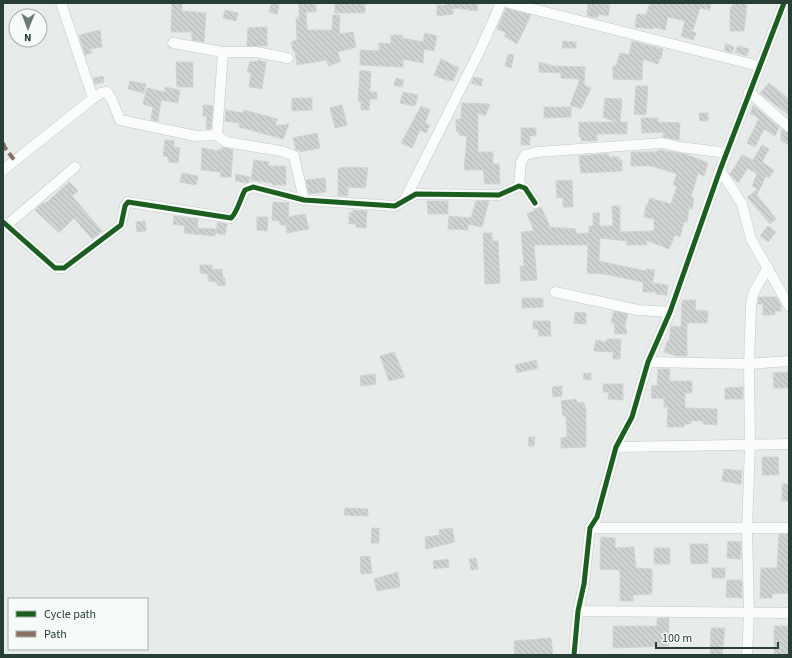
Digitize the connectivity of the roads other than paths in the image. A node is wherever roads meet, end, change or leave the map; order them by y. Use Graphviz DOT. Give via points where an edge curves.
graph roads {
  1 [pos="61,3"];
  2 [pos="501,3"];
  3 [pos="509,3"];
  4 [pos="784,3"];
  5 [pos="173,43"];
  6 [pos="223,52"];
  7 [pos="288,58"];
  8 [pos="759,66"];
  9 [pos="749,92"];
  10 [pos="93,98"];
  11 [pos="789,127"];
  12 [pos="217,135"];
  13 [pos="726,153"];
  14 [pos="75,167"];
  15 [pos="3,170"];
  16 [pos="720,170"];
  17 [pos="519,186"];
  18 [pos="304,200"];
  19 [pos="404,201"];
  20 [pos="535,203"];
  21 [pos="5,223"];
  22 [pos="768,268"];
  23 [pos="555,292"];
  24 [pos="789,306"];
  25 [pos="670,312"];
  26 [pos="789,361"];
  27 [pos="648,362"];
  28 [pos="749,364"];
  29 [pos="789,444"];
  30 [pos="750,446"];
  31 [pos="616,447"];
  32 [pos="590,528"];
  33 [pos="789,528"];
  34 [pos="747,529"];
  35 [pos="578,611"];
  36 [pos="789,613"];
  37 [pos="749,614"];
  38 [pos="574,655"];
  39 [pos="747,655"];
  1 -- 10 [label="street"];
  2 -- 19 [label="street"];
  3 -- 8 [label="street"];
  4 -- 8 [label="street"];
  5 -- 6 [label="street"];
  6 -- 7 [label="street" via="256,52"];
  6 -- 12 [label="street"];
  8 -- 9 [label="street"];
  9 -- 11 [label="street"];
  9 -- 13 [label="street"];
  10 -- 12 [label="street" via="107,92 120,120 196,136"];
  10 -- 15 [label="street"];
  12 -- 18 [label="street" via="226,142 281,151 294,156"];
  13 -- 16 [label="street"];
  13 -- 17 [label="street" via="663,143 537,152 525,155 521,162"];
  14 -- 21 [label="street"];
  16 -- 22 [label="street" via="742,204 751,239"];
  16 -- 25 [label="street"];
  17 -- 19 [label="street" via="499,195 425,193 416,194"];
  17 -- 20 [label="street" via="525,188"];
  18 -- 19 [label="street" via="395,206"];
  18 -- 21 [label="street" via="253,187 245,190 235,215 231,218 128,202 121,225 64,268 55,268"];
  22 -- 24 [label="street"];
  22 -- 28 [label="street" via="753,294"];
  23 -- 25 [label="street" via="638,310"];
  25 -- 27 [label="street"];
  26 -- 28 [label="street"];
  27 -- 28 [label="street"];
  27 -- 31 [label="street" via="632,417"];
  28 -- 30 [label="street"];
  29 -- 30 [label="street"];
  30 -- 31 [label="street"];
  30 -- 34 [label="street"];
  31 -- 32 [label="street" via="597,517"];
  32 -- 34 [label="street"];
  32 -- 35 [label="street" via="584,584"];
  33 -- 34 [label="street"];
  34 -- 37 [label="street"];
  35 -- 37 [label="street"];
  35 -- 38 [label="street"];
  36 -- 37 [label="street"];
  37 -- 39 [label="street"];
}
